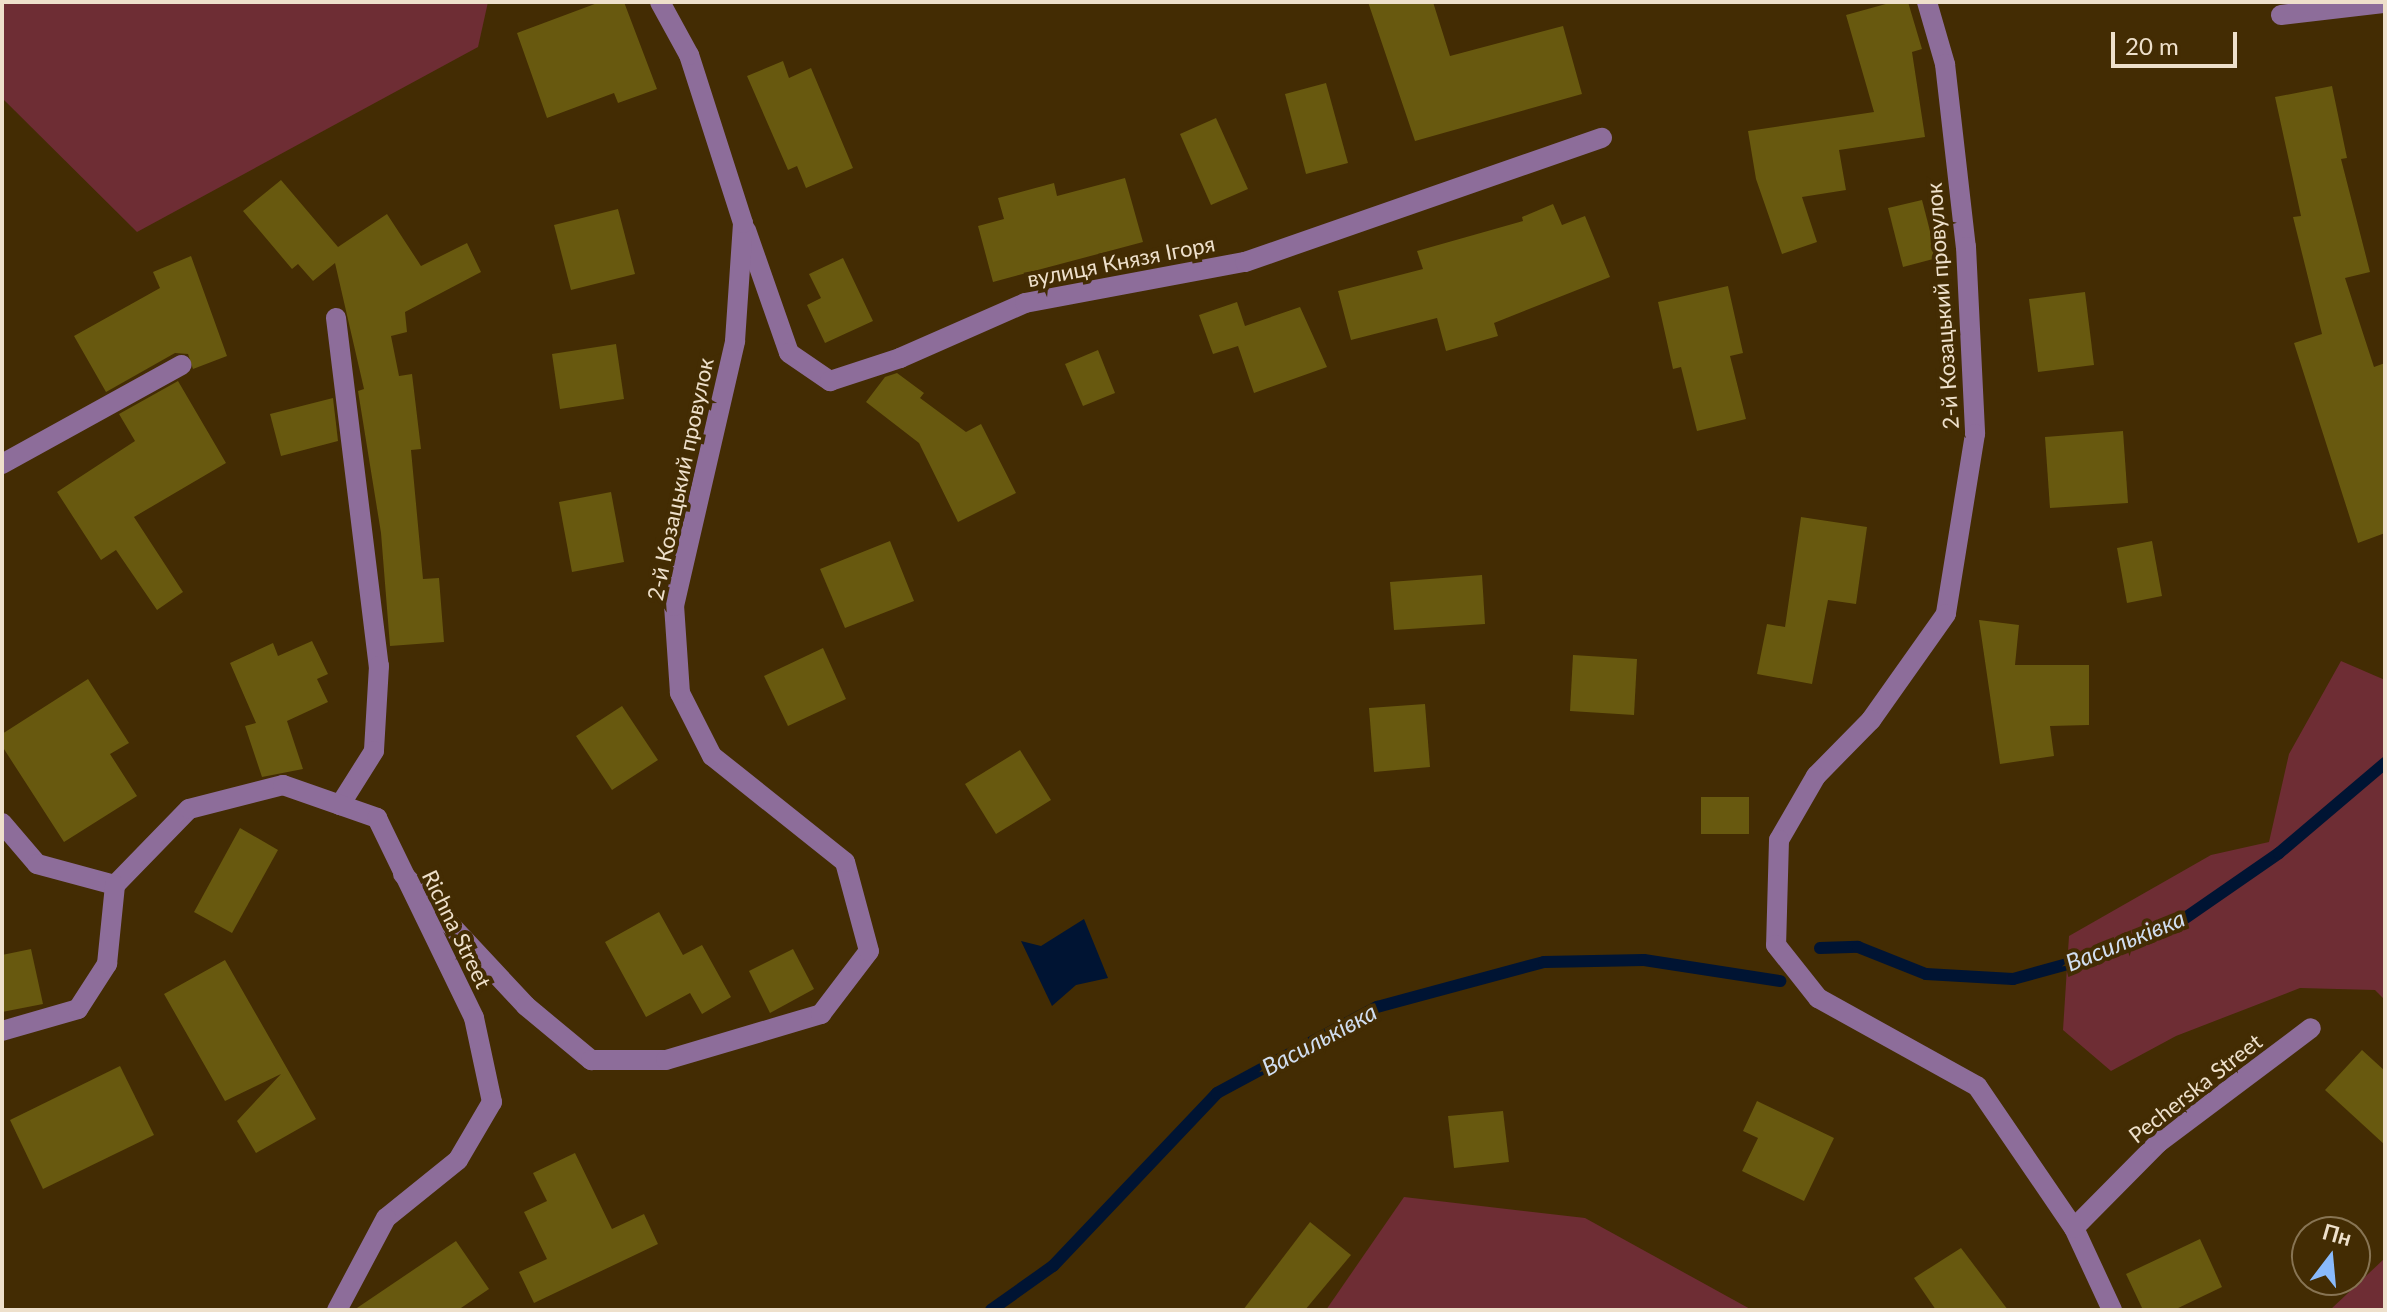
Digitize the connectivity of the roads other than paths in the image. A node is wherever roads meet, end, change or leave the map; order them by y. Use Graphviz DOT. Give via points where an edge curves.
graph roads {
  1 [pos="660,2"];
  2 [pos="1927,2"];
  3 [pos="2385,3"];
  4 [pos="2281,15"];
  5 [pos="1602,138"];
  6 [pos="743,223"];
  7 [pos="336,318"];
  8 [pos="181,365"];
  9 [pos="2,464"];
  10 [pos="340,805"];
  11 [pos="2,823"];
  12 [pos="403,874"];
  13 [pos="115,885"];
  14 [pos="2311,1028"];
  15 [pos="2,1031"];
  16 [pos="2074,1228"];
  17 [pos="337,1310"];
  18 [pos="2112,1310"];
  1 -- 6 [label="street, 2-й Козацький провулок" via="689,55"];
  2 -- 16 [label="street, 2-й Козацький провулок" via="1945,64 1966,247 1975,434 1961,524 1946,614 1871,720 1816,776 1779,840 1776,945 1818,998 1977,1086"];
  3 -- 4 [label="street"];
  5 -- 6 [label="street, вулиця Князя Ігоря" via="1245,262 1025,303 900,358 830,381 789,353"];
  6 -- 12 [label="street, 2-й Козацький провулок" via="735,341 674,606 680,693 712,756 845,862 869,951 821,1014 666,1060 591,1060 526,1006"];
  7 -- 10 [label="street" via="379,666 374,751"];
  8 -- 9 [label="street"];
  10 -- 12 [label="street, Richna Street" via="377,818"];
  10 -- 13 [label="street, Richna Street" via="283,785 189,809"];
  11 -- 13 [label="street" via="37,864"];
  12 -- 17 [label="street, Richna Street" via="474,1018 492,1102 458,1160 386,1218"];
  13 -- 15 [label="street" via="107,964 78,1009"];
  14 -- 16 [label="street, Pecherska Street" via="2158,1143"];
  16 -- 18 [label="street"];
}
